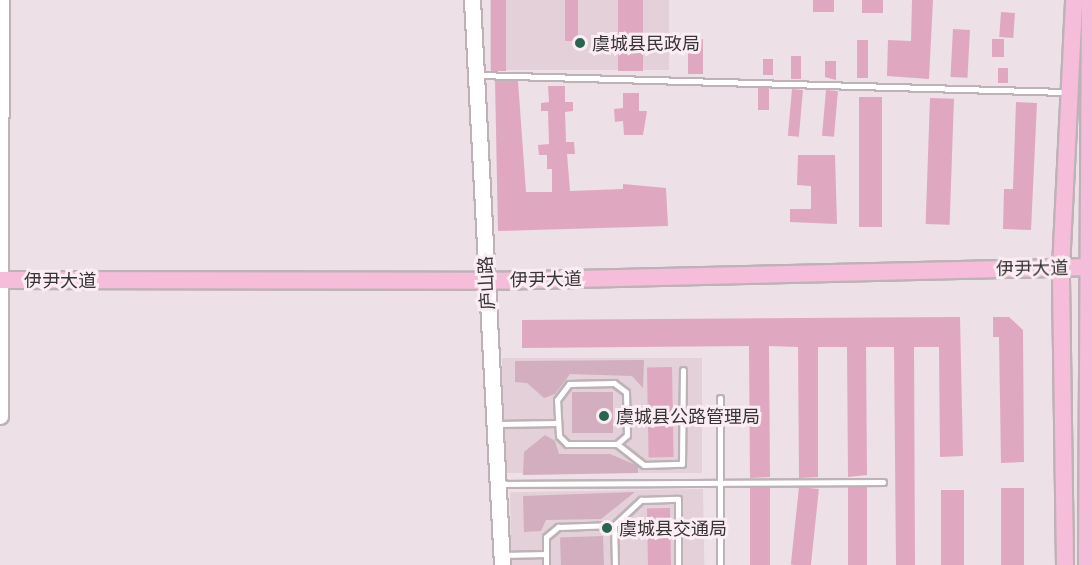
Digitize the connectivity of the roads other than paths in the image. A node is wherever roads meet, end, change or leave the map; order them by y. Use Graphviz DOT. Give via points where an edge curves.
graph roads {
  1 [pos="1,0"];
  2 [pos="472,0"];
  3 [pos="1074,0"];
  4 [pos="1090,0"];
  5 [pos="476,75"];
  6 [pos="1067,92"];
  7 [pos="1089,267"];
  8 [pos="1061,268"];
  9 [pos="1,280"];
  10 [pos="485,281"];
  11 [pos="682,370"];
  12 [pos="720,398"];
  13 [pos="0,416"];
  14 [pos="558,423"];
  15 [pos="494,424"];
  16 [pos="616,444"];
  17 [pos="884,482"];
  18 [pos="720,483"];
  19 [pos="497,484"];
  20 [pos="614,525"];
  21 [pos="546,554"];
  22 [pos="502,560"];
  23 [pos="546,565"];
  24 [pos="615,565"];
  25 [pos="678,565"];
  26 [pos="720,565"];
  27 [pos="1065,565"];
  28 [pos="1087,565"];
  1 -- 9 [label="street"];
  2 -- 5 [label="street, 庐山路"];
  3 -- 6 [label="main road"];
  4 -- 7 [label="main road"];
  5 -- 6 [label="lane"];
  5 -- 10 [label="street, 庐山路"];
  6 -- 8 [label="main road"];
  7 -- 8 [label="main road, 伊尹大道"];
  7 -- 28 [label="main road"];
  8 -- 10 [label="main road, 伊尹大道"];
  8 -- 27 [label="main road"];
  9 -- 10 [label="main road, 伊尹大道"];
  9 -- 13 [label="street"];
  10 -- 15 [label="street, 庐山路"];
  11 -- 16 [label="lane" via="682,464 645,465"];
  12 -- 18 [label="lane"];
  14 -- 15 [label="lane"];
  14 -- 16 [label="lane" via="559,436 567,444"];
  14 -- 16 [label="lane" via="557,400 569,384 614,383 626,392 627,435"];
  15 -- 19 [label="street, 庐山路"];
  17 -- 18 [label="lane"];
  18 -- 19 [label="lane"];
  18 -- 26 [label="lane"];
  19 -- 22 [label="street, 庐山路"];
  20 -- 21 [label="lane" via="558,527 546,537"];
  20 -- 24 [label="lane"];
  20 -- 25 [label="lane" via="641,500 678,499"];
  21 -- 22 [label="lane"];
  21 -- 23 [label="lane"];
}
